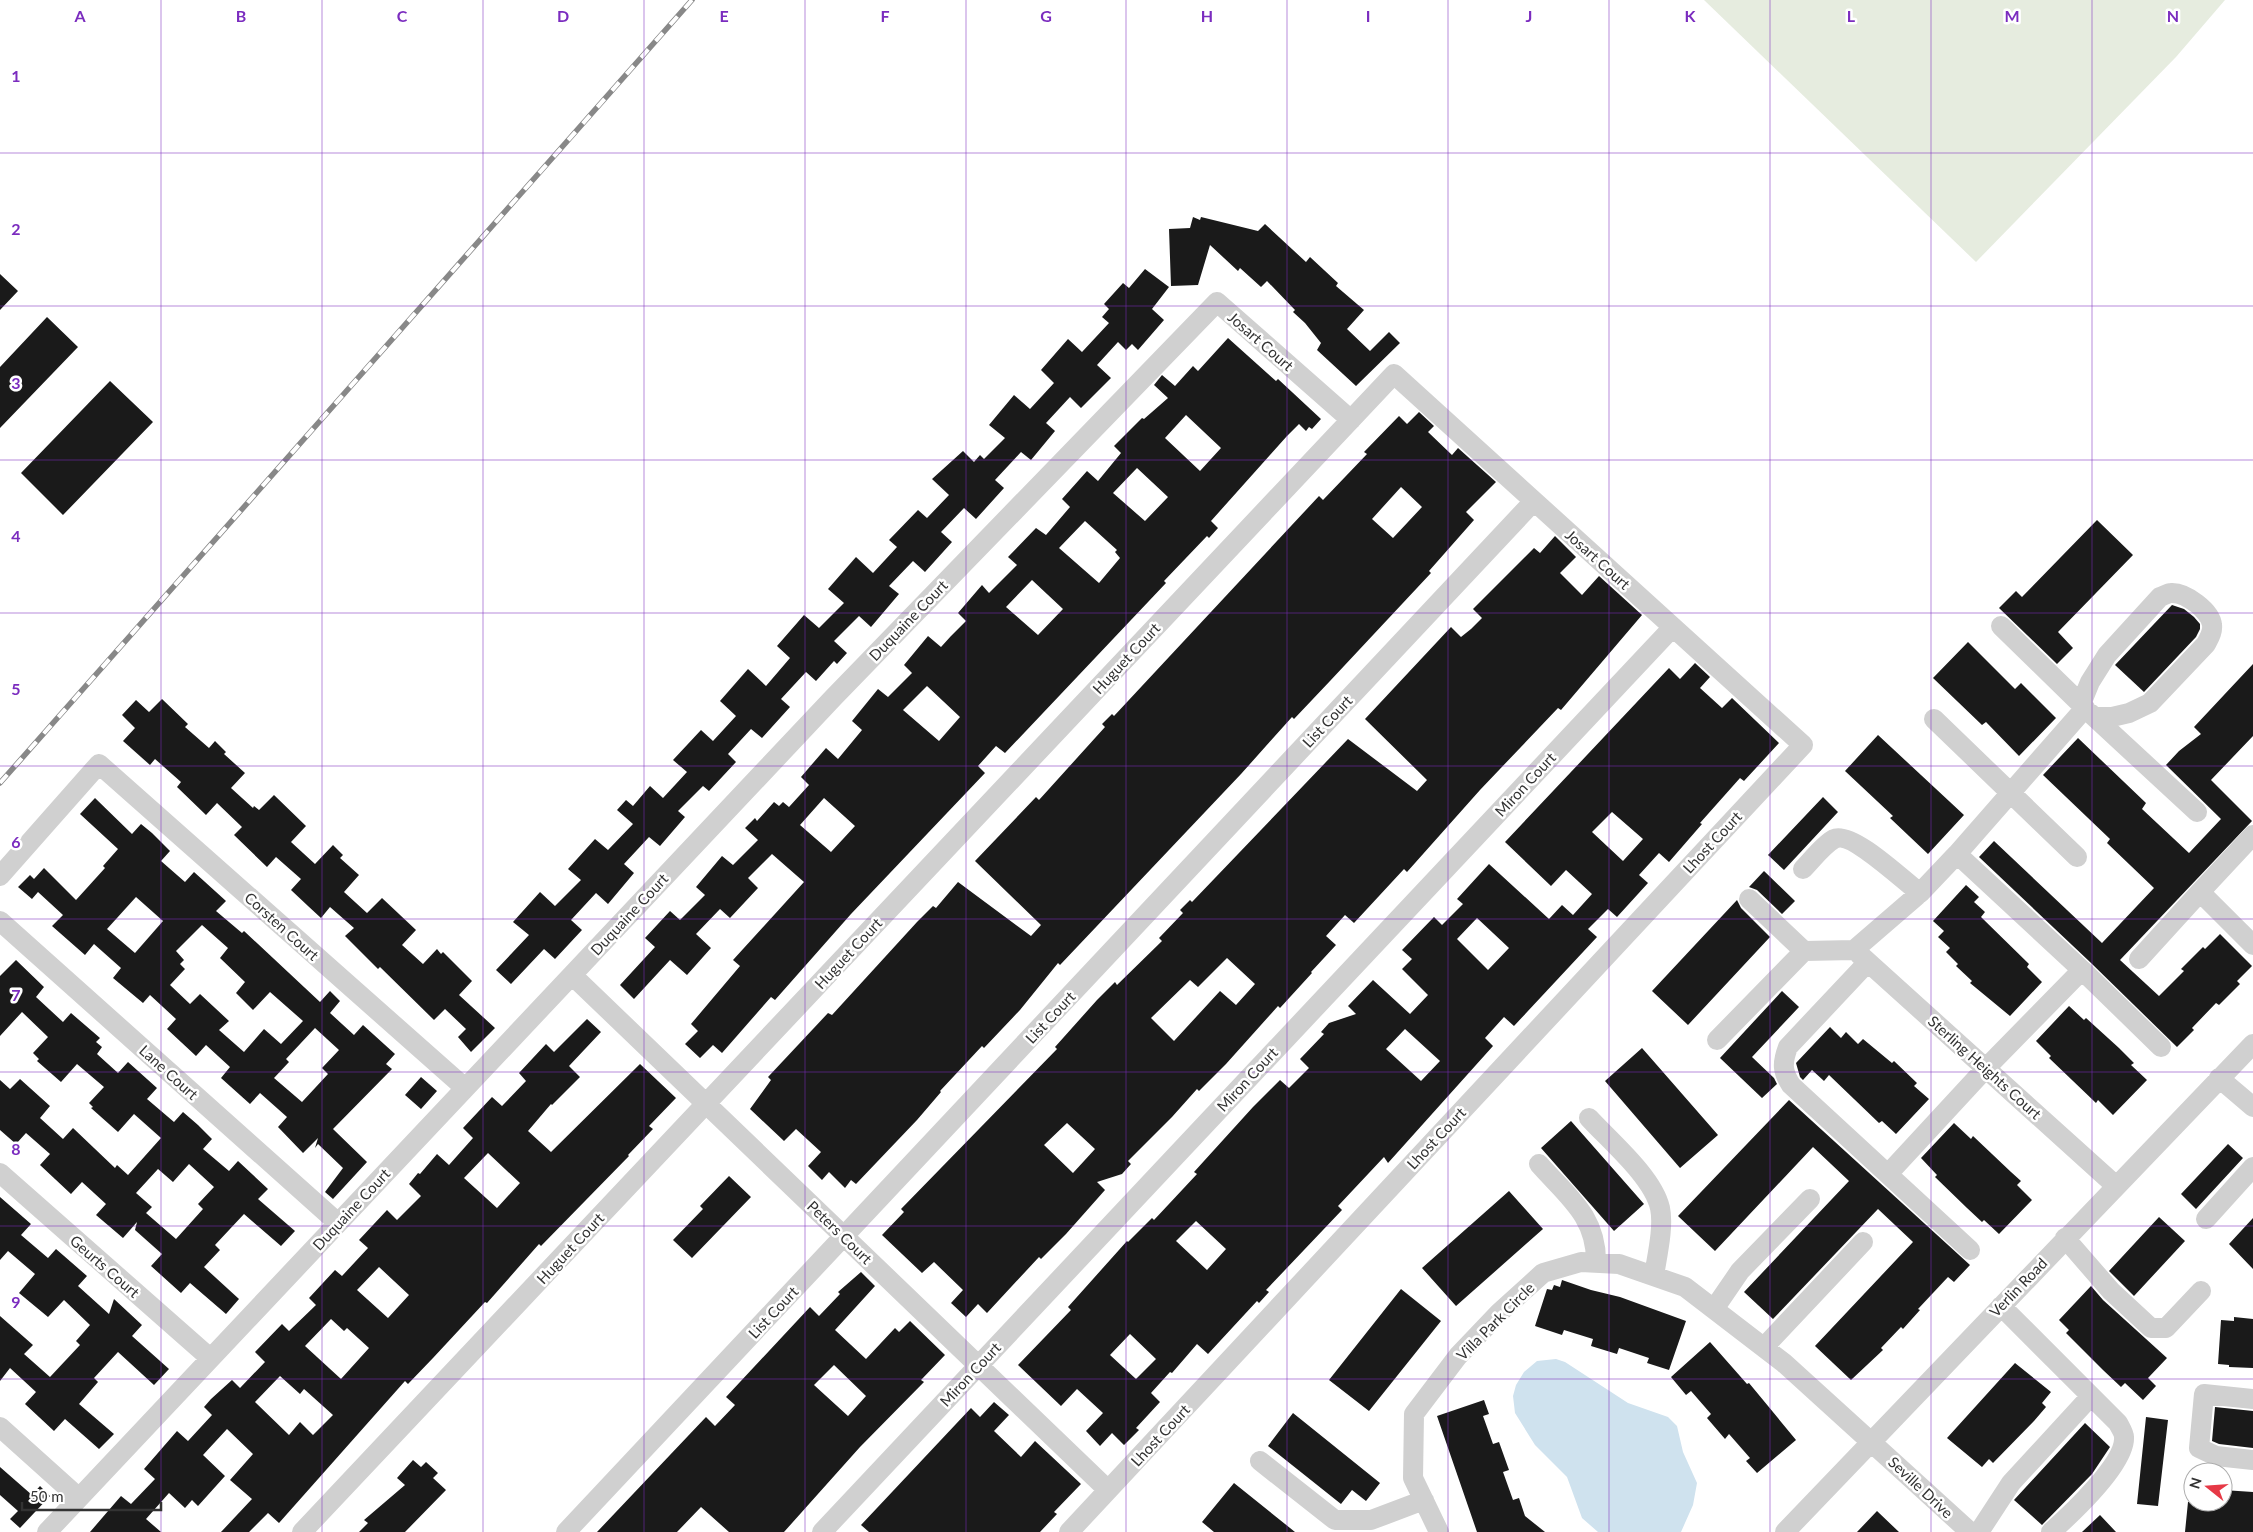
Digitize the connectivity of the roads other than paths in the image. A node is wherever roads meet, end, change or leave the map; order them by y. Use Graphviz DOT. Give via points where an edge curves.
graph roads {
  1 [pos="1217,302"];
  2 [pos="1394,374"];
  3 [pos="1351,420"];
  4 [pos="1534,501"];
  5 [pos="2002,626"];
  6 [pos="1673,627"];
  7 [pos="2087,710"];
  8 [pos="1934,719"];
  9 [pos="1803,745"];
  10 [pos="2012,792"];
  11 [pos="2197,812"];
  12 [pos="2253,835"];
  13 [pos="1957,854"];
  14 [pos="2077,857"];
  15 [pos="1803,869"];
  16 [pos="0,876"];
  17 [pos="2200,892"];
  18 [pos="1920,893"];
  19 [pos="1749,899"];
  20 [pos="0,922"];
  21 [pos="2253,945"];
  22 [pos="1804,951"];
  23 [pos="1861,956"];
  24 [pos="2139,959"];
  25 [pos="2082,970"];
  26 [pos="572,975"];
  27 [pos="1717,1040"];
  28 [pos="2253,1044"];
  29 [pos="2161,1047"];
  30 [pos="1986,1068"];
  31 [pos="2220,1078"];
  32 [pos="465,1088"];
  33 [pos="706,1103"];
  34 [pos="2253,1108"];
  35 [pos="1589,1118"];
  36 [pos="1539,1164"];
  37 [pos="2253,1167"];
  38 [pos="0,1173"];
  39 [pos="1888,1174"];
  40 [pos="2116,1185"];
  41 [pos="1810,1199"];
  42 [pos="2206,1219"];
  43 [pos="338,1223"];
  44 [pos="844,1236"];
  45 [pos="2065,1238"];
  46 [pos="1863,1242"];
  47 [pos="1970,1250"];
  48 [pos="1596,1263"];
  49 [pos="1654,1276"];
  50 [pos="2201,1291"];
  51 [pos="2000,1306"];
  52 [pos="1714,1309"];
  53 [pos="1764,1347"];
  54 [pos="210,1358"];
  55 [pos="978,1365"];
  56 [pos="2091,1396"];
  57 [pos="2253,1399"];
  58 [pos="0,1428"];
  59 [pos="1872,1441"];
  60 [pos="2253,1460"];
  61 [pos="1260,1461"];
  62 [pos="1108,1490"];
  63 [pos="79,1498"];
  64 [pos="1424,1500"];
  65 [pos="47,1532"];
  66 [pos="302,1532"];
  67 [pos="566,1532"];
  68 [pos="822,1532"];
  69 [pos="1069,1532"];
  70 [pos="1439,1532"];
  71 [pos="1785,1532"];
  72 [pos="1970,1532"];
  73 [pos="1979,1532"];
  74 [pos="2051,1532"];
  1 -- 3 [label="street, Josart Court"];
  1 -- 26 [label="street, Duquaine Court" via="833,698"];
  2 -- 3 [label="street, Huguet Court"];
  2 -- 4 [label="street, Josart Court"];
  3 -- 33 [label="street, Huguet Court"];
  4 -- 6 [label="street, Josart Court"];
  4 -- 44 [label="street, List Court"];
  5 -- 7 [label="street"];
  6 -- 9 [label="street, Josart Court"];
  6 -- 55 [label="street, Miron Court"];
  7 -- 7 [label="street" via="2090,682 2108,655 2160,597 2170,593 2181,594 2205,612 2212,623 2206,644 2150,703 2129,713"];
  7 -- 10 [label="street"];
  7 -- 11 [label="street"];
  8 -- 10 [label="street"];
  9 -- 62 [label="street, Lhost Court"];
  10 -- 13 [label="street"];
  10 -- 14 [label="street"];
  12 -- 17 [label="street"];
  13 -- 18 [label="street"];
  13 -- 25 [label="street"];
  15 -- 18 [label="street" via="1835,839 1842,838 1861,846"];
  16 -- 32 [label="street, Corsten Court" via="100,764"];
  17 -- 21 [label="street"];
  17 -- 24 [label="street"];
  18 -- 23 [label="street"];
  19 -- 22 [label="street"];
  20 -- 43 [label="street, Lane Court"];
  22 -- 23 [label="street"];
  22 -- 27 [label="street"];
  23 -- 30 [label="street, Sterling Heights Court"];
  23 -- 39 [label="street" via="1788,1047 1782,1061 1784,1074 1791,1085"];
  25 -- 29 [label="street"];
  25 -- 30 [label="street"];
  26 -- 32 [label="street, Duquaine Court"];
  26 -- 33 [label="street, Peters Court"];
  28 -- 31 [label="street, Verlin Road"];
  30 -- 39 [label="street"];
  30 -- 40 [label="street, Sterling Heights Court"];
  31 -- 34 [label="street"];
  31 -- 40 [label="street, Verlin Road"];
  32 -- 43 [label="street, Duquaine Court"];
  33 -- 44 [label="street, Peters Court"];
  33 -- 66 [label="street, Huguet Court"];
  35 -- 49 [label="street" via="1639,1171 1660,1208 1660,1240"];
  36 -- 48 [label="street" via="1584,1214 1592,1229"];
  37 -- 42 [label="street"];
  38 -- 54 [label="street, Geurts Court"];
  39 -- 47 [label="street"];
  40 -- 45 [label="street, Verlin Road"];
  41 -- 52 [label="street" via="1740,1271"];
  43 -- 54 [label="street, Duquaine Court"];
  44 -- 55 [label="street, Peters Court"];
  44 -- 67 [label="street, List Court"];
  45 -- 50 [label="street" via="2111,1292 2151,1328 2166,1328"];
  45 -- 51 [label="street, Verlin Road"];
  46 -- 53 [label="street"];
  48 -- 49 [label="street, Villa Park Circle" via="1619,1264"];
  48 -- 64 [label="street, Villa Park Circle" via="1581,1262 1543,1274 1458,1356 1414,1414 1413,1478"];
  49 -- 52 [label="street, Villa Park Circle" via="1685,1287"];
  51 -- 56 [label="street"];
  51 -- 59 [label="street, Verlin Road"];
  52 -- 53 [label="street, Villa Park Circle"];
  53 -- 59 [label="street, Villa Park Circle"];
  54 -- 63 [label="street, Duquaine Court"];
  55 -- 62 [label="street, Peters Court"];
  55 -- 68 [label="street, Miron Court"];
  56 -- 73 [label="street" via="2011,1483"];
  56 -- 74 [label="street" via="2118,1422 2124,1436 2120,1454 2107,1475"];
  57 -- 60 [label="street" via="2204,1394 2199,1448 2216,1456"];
  58 -- 63 [label="street"];
  59 -- 71 [label="street, Verlin Road"];
  59 -- 72 [label="street, Seville Drive"];
  61 -- 64 [label="street" via="1335,1520 1371,1520"];
  62 -- 69 [label="street, Lhost Court"];
  63 -- 65 [label="street, Duquaine Court"];
  64 -- 70 [label="street, Villa Park Circle"];
}
